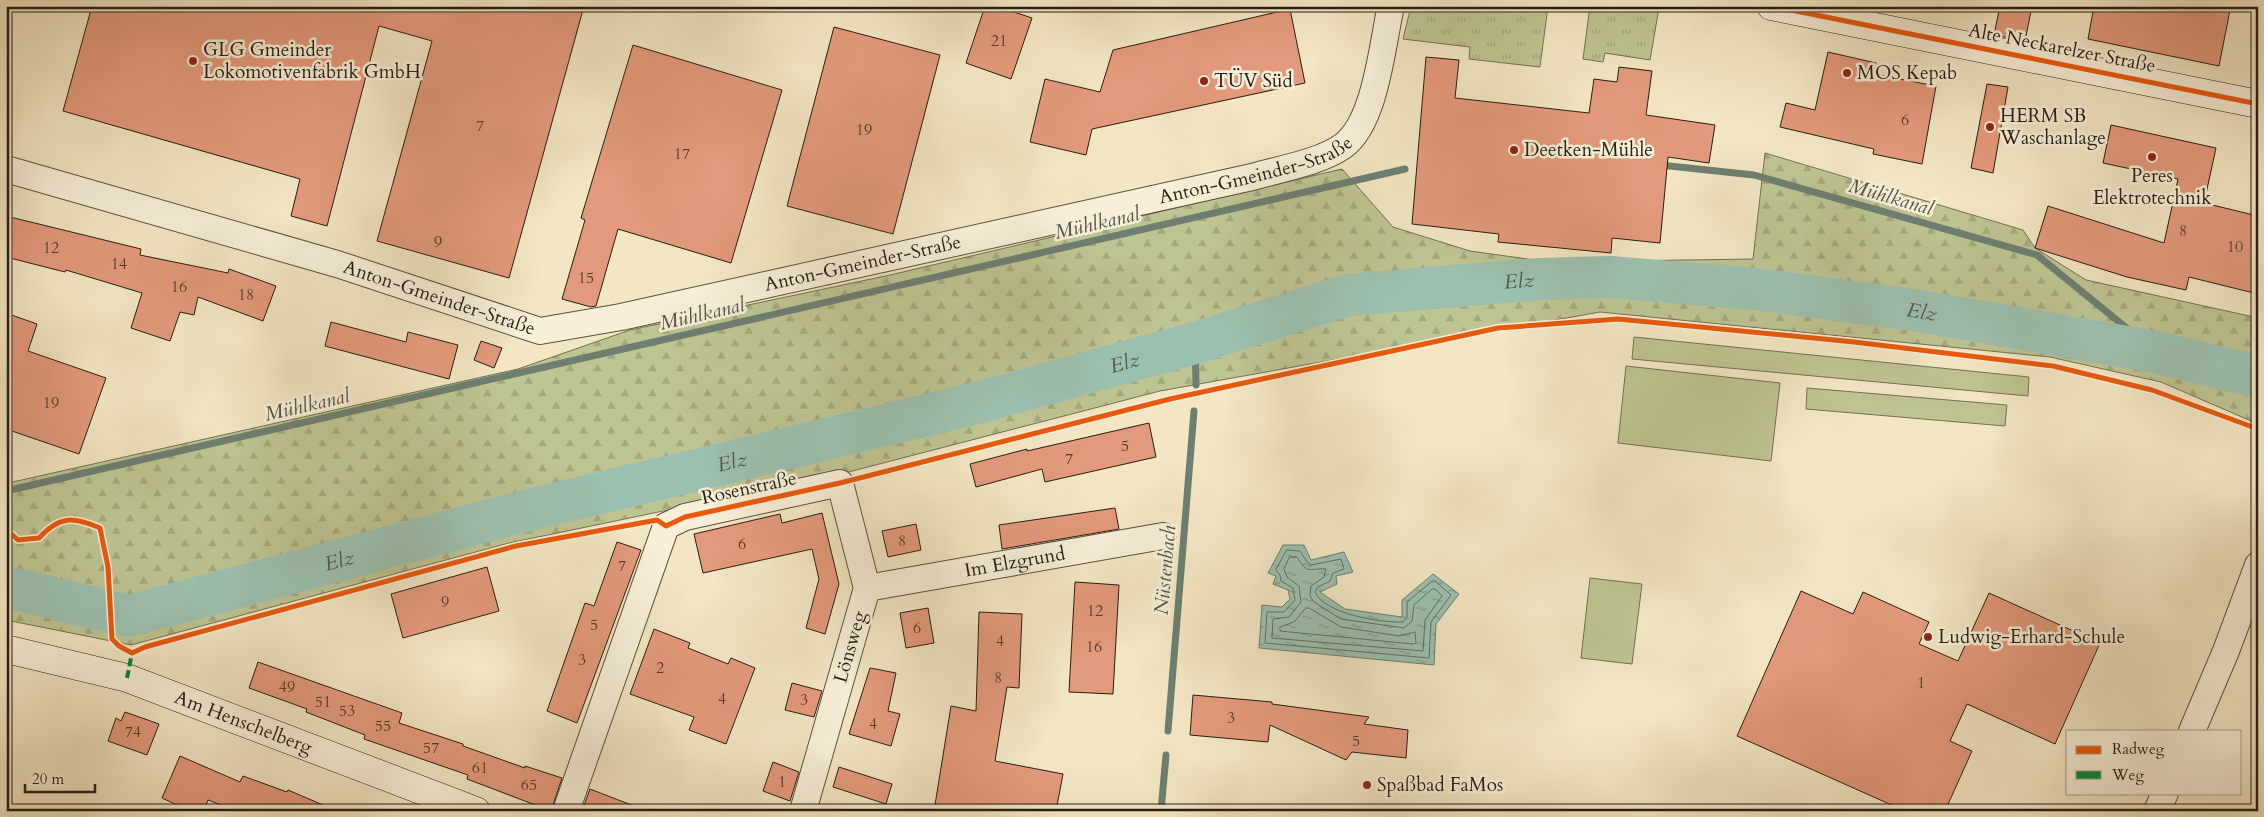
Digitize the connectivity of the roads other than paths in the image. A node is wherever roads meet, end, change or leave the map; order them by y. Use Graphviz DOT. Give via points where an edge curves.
graph roads {
  1 [pos="1391,6"];
  2 [pos="1771,6"];
  3 [pos="2258,104"];
  4 [pos="6,169"];
  5 [pos="840,484"];
  6 [pos="1163,536"];
  7 [pos="2258,566"];
  8 [pos="867,588"];
  9 [pos="6,649"];
  10 [pos="2192,730"];
  11 [pos="2165,794"];
  12 [pos="476,811"];
  13 [pos="566,811"];
  14 [pos="804,811"];
  15 [pos="2158,811"];
  1 -- 4 [label="street, Anton-Gmeinder-Straße" via="1369,109 1361,129 1343,146 1323,156 1252,177 621,317 540,331 337,264"];
  2 -- 3 [label="street, Alte Neckarelzer Straße"];
  5 -- 8 [label="street, Lönsweg"];
  5 -- 13 [label="street, Rosenstraße" via="685,517 666,526"];
  6 -- 8 [label="street, Im Elzgrund"];
  7 -- 10 [label="street"];
  8 -- 14 [label="street, Lönsweg"];
  9 -- 12 [label="street, Am Henschelberg" via="126,678"];
  11 -- 15 [label="street"];
}
